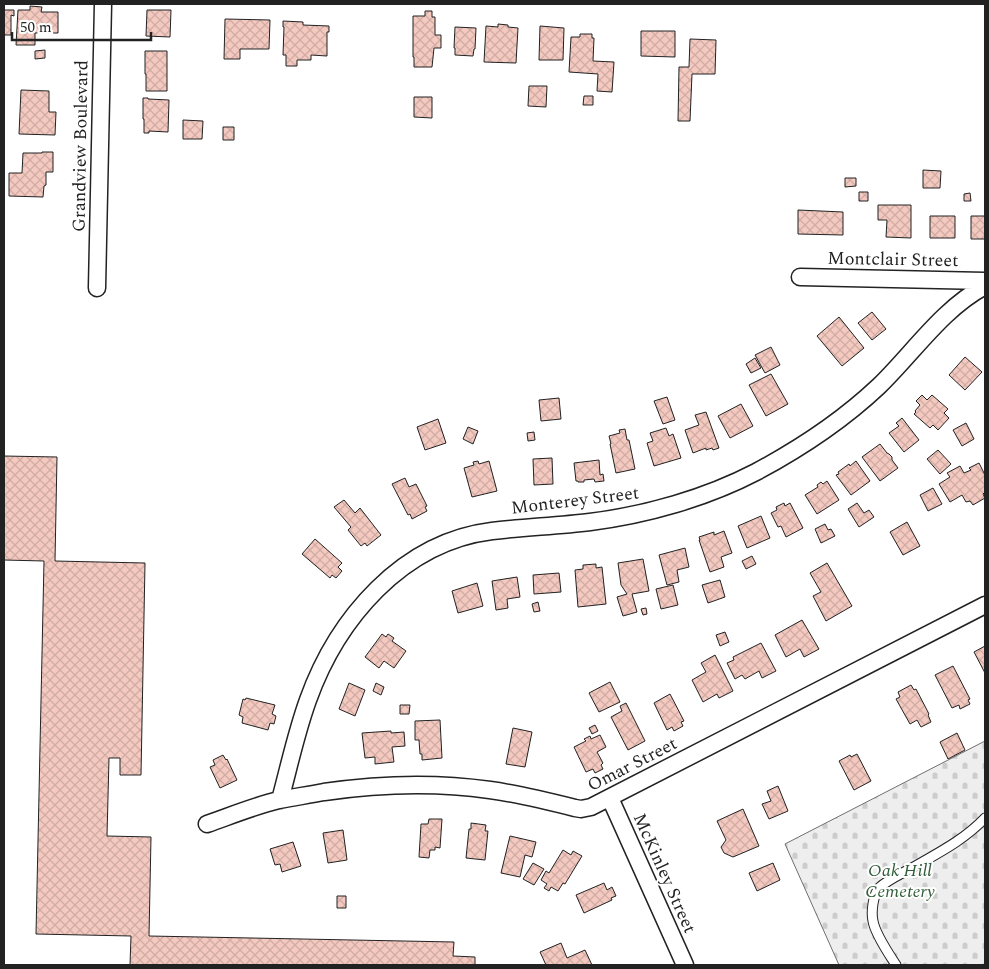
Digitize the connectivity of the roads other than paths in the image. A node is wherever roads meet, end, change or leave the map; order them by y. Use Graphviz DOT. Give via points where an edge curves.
graph roads {
  1 [pos="103,4"];
  2 [pos="800,278"];
  3 [pos="985,280"];
  4 [pos="985,286"];
  5 [pos="96,288"];
  6 [pos="985,605"];
  7 [pos="610,798"];
  8 [pos="280,800"];
  9 [pos="985,818"];
  10 [pos="207,824"];
  11 [pos="685,965"];
  12 [pos="896,965"];
  1 -- 5 [label="street, Grandview Boulevard"];
  2 -- 3 [label="street, Montclair Street"];
  4 -- 8 [label="street, Monterey Street" via="946,315 852,410 795,450 732,484 681,502 625,516 494,530 467,536 437,547 401,568 362,604 325,661 308,700"];
  6 -- 7 [label="street, Omar Street"];
  7 -- 8 [label="street, Omar Street" via="581,809 489,789 420,784 347,789"];
  7 -- 11 [label="street, McKinley Street"];
  8 -- 10 [label="street, Omar Street"];
  9 -- 12 [label="lane" via="952,845 878,889 872,906 873,923"];
}
